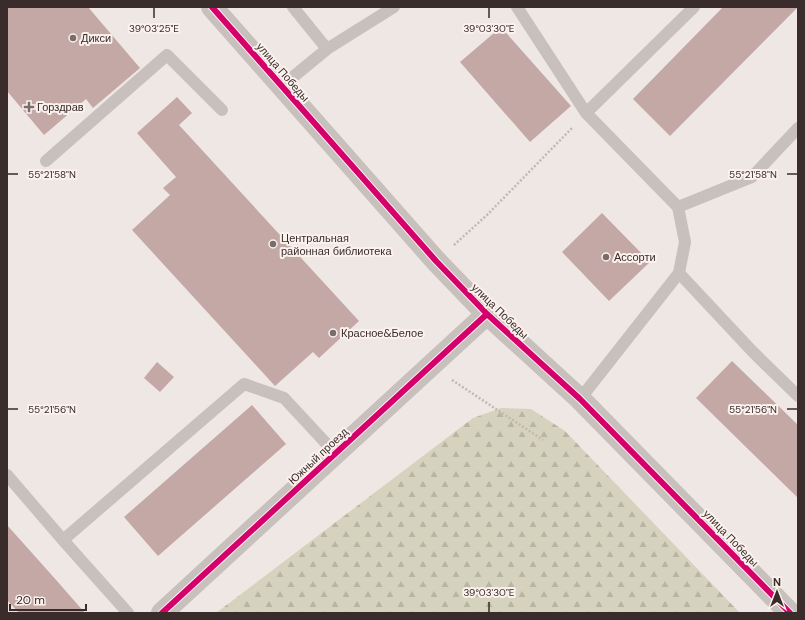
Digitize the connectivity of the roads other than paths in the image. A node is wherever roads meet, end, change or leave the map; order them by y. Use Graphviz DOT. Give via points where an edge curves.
graph roads {
  1 [pos="212,7"];
  2 [pos="293,7"];
  3 [pos="394,7"];
  4 [pos="517,7"];
  5 [pos="694,7"];
  6 [pos="327,49"];
  7 [pos="282,86"];
  8 [pos="222,110"];
  9 [pos="586,113"];
  10 [pos="798,128"];
  11 [pos="46,161"];
  12 [pos="678,206"];
  13 [pos="679,273"];
  14 [pos="487,314"];
  15 [pos="798,396"];
  16 [pos="580,399"];
  17 [pos="336,454"];
  18 [pos="7,475"];
  19 [pos="63,540"];
  20 [pos="128,613"];
  21 [pos="162,613"];
  22 [pos="790,613"];
  1 -- 7 [label="street, улица Победы"];
  2 -- 6 [label="lane"];
  3 -- 6 [label="lane"];
  4 -- 9 [label="lane"];
  5 -- 9 [label="lane"];
  6 -- 7 [label="lane"];
  7 -- 14 [label="street, улица Победы" via="436,261"];
  8 -- 11 [label="lane" via="167,55"];
  9 -- 12 [label="lane"];
  10 -- 12 [label="lane" via="752,177"];
  12 -- 13 [label="lane" via="685,242"];
  13 -- 15 [label="lane"];
  13 -- 16 [label="lane"];
  14 -- 16 [label="street, улица Победы"];
  14 -- 17 [label="street, Южный проезд"];
  16 -- 22 [label="street, улица Победы"];
  17 -- 19 [label="lane" via="284,398 244,384"];
  17 -- 21 [label="street, Южный проезд"];
  18 -- 19 [label="lane"];
  19 -- 20 [label="lane"];
}
